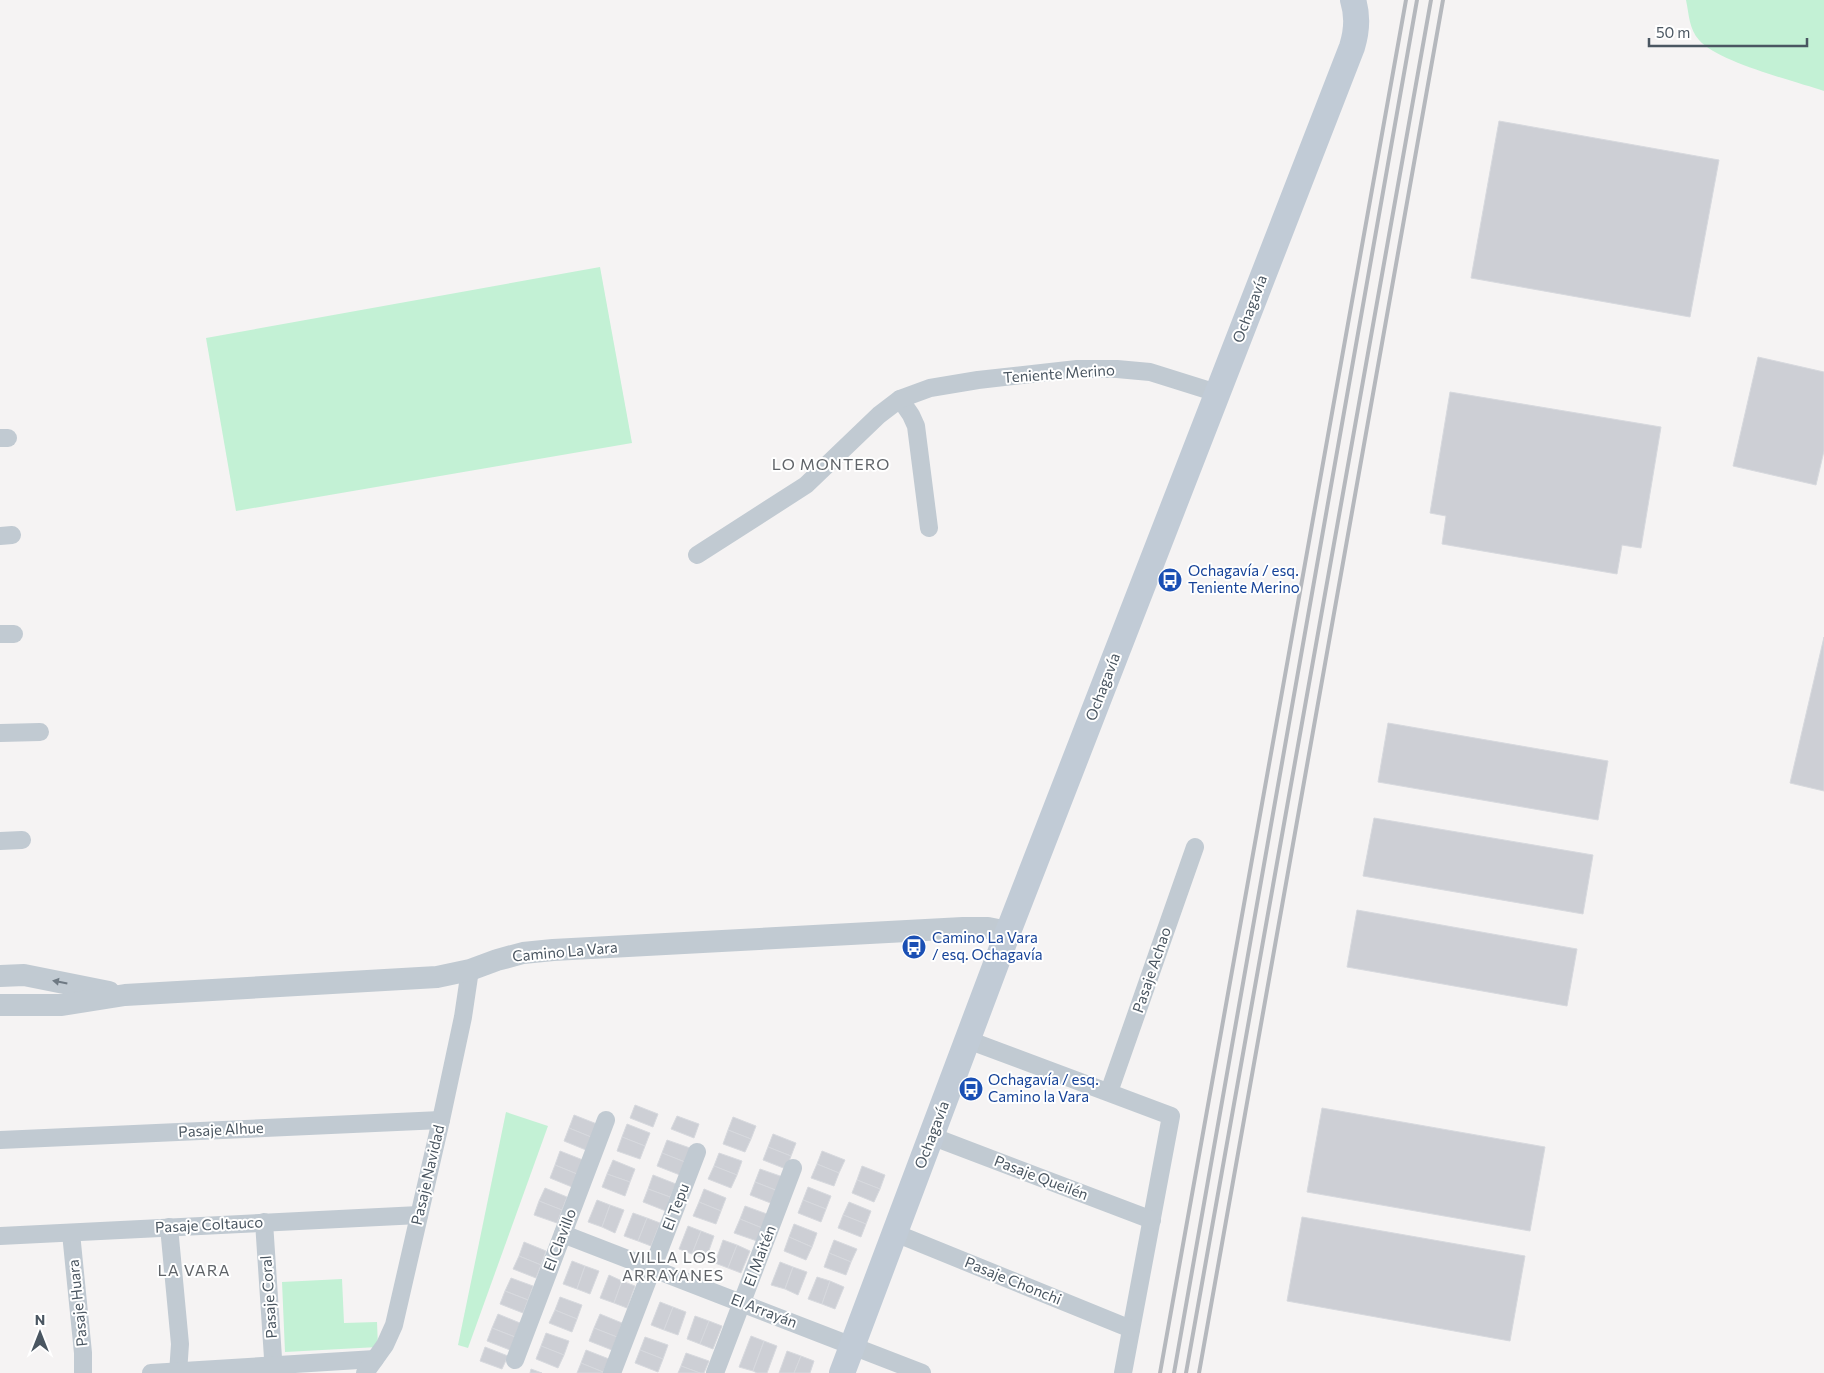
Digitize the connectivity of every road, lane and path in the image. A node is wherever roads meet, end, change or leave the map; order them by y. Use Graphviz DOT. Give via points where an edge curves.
graph roads {
  1 [pos="1353,0"];
  2 [pos="1217,393"];
  3 [pos="900,399"];
  4 [pos="929,528"];
  5 [pos="697,555"];
  6 [pos="40,732"];
  7 [pos="0,733"];
  8 [pos="22,840"];
  9 [pos="0,841"];
  10 [pos="1195,847"];
  11 [pos="1008,932"];
  12 [pos="470,970"];
  13 [pos="0,976"];
  14 [pos="124,995"];
  15 [pos="0,1005"];
  16 [pos="968,1040"];
  17 [pos="1109,1092"];
  18 [pos="441,1120"];
  19 [pos="606,1120"];
  20 [pos="931,1136"];
  21 [pos="0,1140"];
  22 [pos="697,1152"];
  23 [pos="794,1168"];
  24 [pos="419,1215"];
  25 [pos="1152,1220"];
  26 [pos="264,1222"];
  27 [pos="169,1227"];
  28 [pos="70,1232"];
  29 [pos="895,1233"];
  30 [pos="563,1234"];
  31 [pos="0,1236"];
  32 [pos="652,1268"];
  33 [pos="742,1303"];
  34 [pos="1132,1328"];
  35 [pos="852,1345"];
  36 [pos="515,1360"];
  37 [pos="370,1366"];
  38 [pos="274,1369"];
  39 [pos="178,1372"];
  40 [pos="82,1373"];
  41 [pos="151,1373"];
  42 [pos="612,1373"];
  43 [pos="716,1373"];
  44 [pos="842,1373"];
  45 [pos="922,1373"];
  46 [pos="1123,1373"];
  1 -- 2 [label="main road, Ochagavía" via="1357,18 1355,37"];
  2 -- 3 [label="street, Teniente Merino" via="1150,372 1077,369 930,388"];
  2 -- 11 [label="main road, Ochagavía"];
  3 -- 4 [label="street" via="916,426"];
  3 -- 5 [label="street, Teniente Merino" via="806,485"];
  6 -- 7 [label="street"];
  8 -- 9 [label="street"];
  10 -- 17 [label="street, Pasaje Achao"];
  11 -- 12 [label="street, Camino La Vara" via="963,928 553,950 523,953"];
  11 -- 16 [label="main road, Ochagavía"];
  12 -- 14 [label="street, Camino La Vara" via="410,980"];
  12 -- 18 [label="street, Pasaje Navidad"];
  14 -- 13 [label="street, Camino La Vara, one-way" via="24,975"];
  14 -- 15 [label="street, Camino La Vara" via="62,1005"];
  16 -- 17 [label="street"];
  16 -- 20 [label="main road, Ochagavía"];
  17 -- 25 [label="street" via="1171,1116"];
  18 -- 21 [label="street, Pasaje Alhue"];
  18 -- 24 [label="street, Pasaje Navidad"];
  19 -- 30 [label="street, El Clavillo"];
  20 -- 25 [label="street, Pasaje Queilén"];
  20 -- 29 [label="main road, Ochagavía"];
  22 -- 32 [label="street, El Tepu"];
  23 -- 33 [label="street, El Maitén"];
  24 -- 26 [label="street, Pasaje Coltauco"];
  24 -- 37 [label="street, Pasaje Navidad" via="394,1325"];
  25 -- 34 [label="street"];
  26 -- 27 [label="street, Pasaje Coltauco"];
  26 -- 38 [label="street, Pasaje Coral"];
  27 -- 28 [label="street, Pasaje Coltauco"];
  27 -- 39 [label="street" via="180,1344"];
  28 -- 31 [label="street, Pasaje Coltauco"];
  28 -- 40 [label="street, Pasaje Huara" via="83,1353"];
  29 -- 34 [label="street, Pasaje Chonchi"];
  29 -- 35 [label="main road, Ochagavía"];
  30 -- 32 [label="street, El Arrayán"];
  30 -- 36 [label="street, El Clavillo"];
  32 -- 33 [label="street, El Arrayán"];
  32 -- 42 [label="street, El Tepu"];
  33 -- 35 [label="street, El Arrayán"];
  33 -- 43 [label="street, El Maitén"];
  34 -- 46 [label="street"];
  35 -- 44 [label="main road, Ochagavía"];
  35 -- 45 [label="street, El Arrayán"];
  37 -- 38 [label="street"];
  38 -- 39 [label="street"];
  39 -- 41 [label="street"];
}
